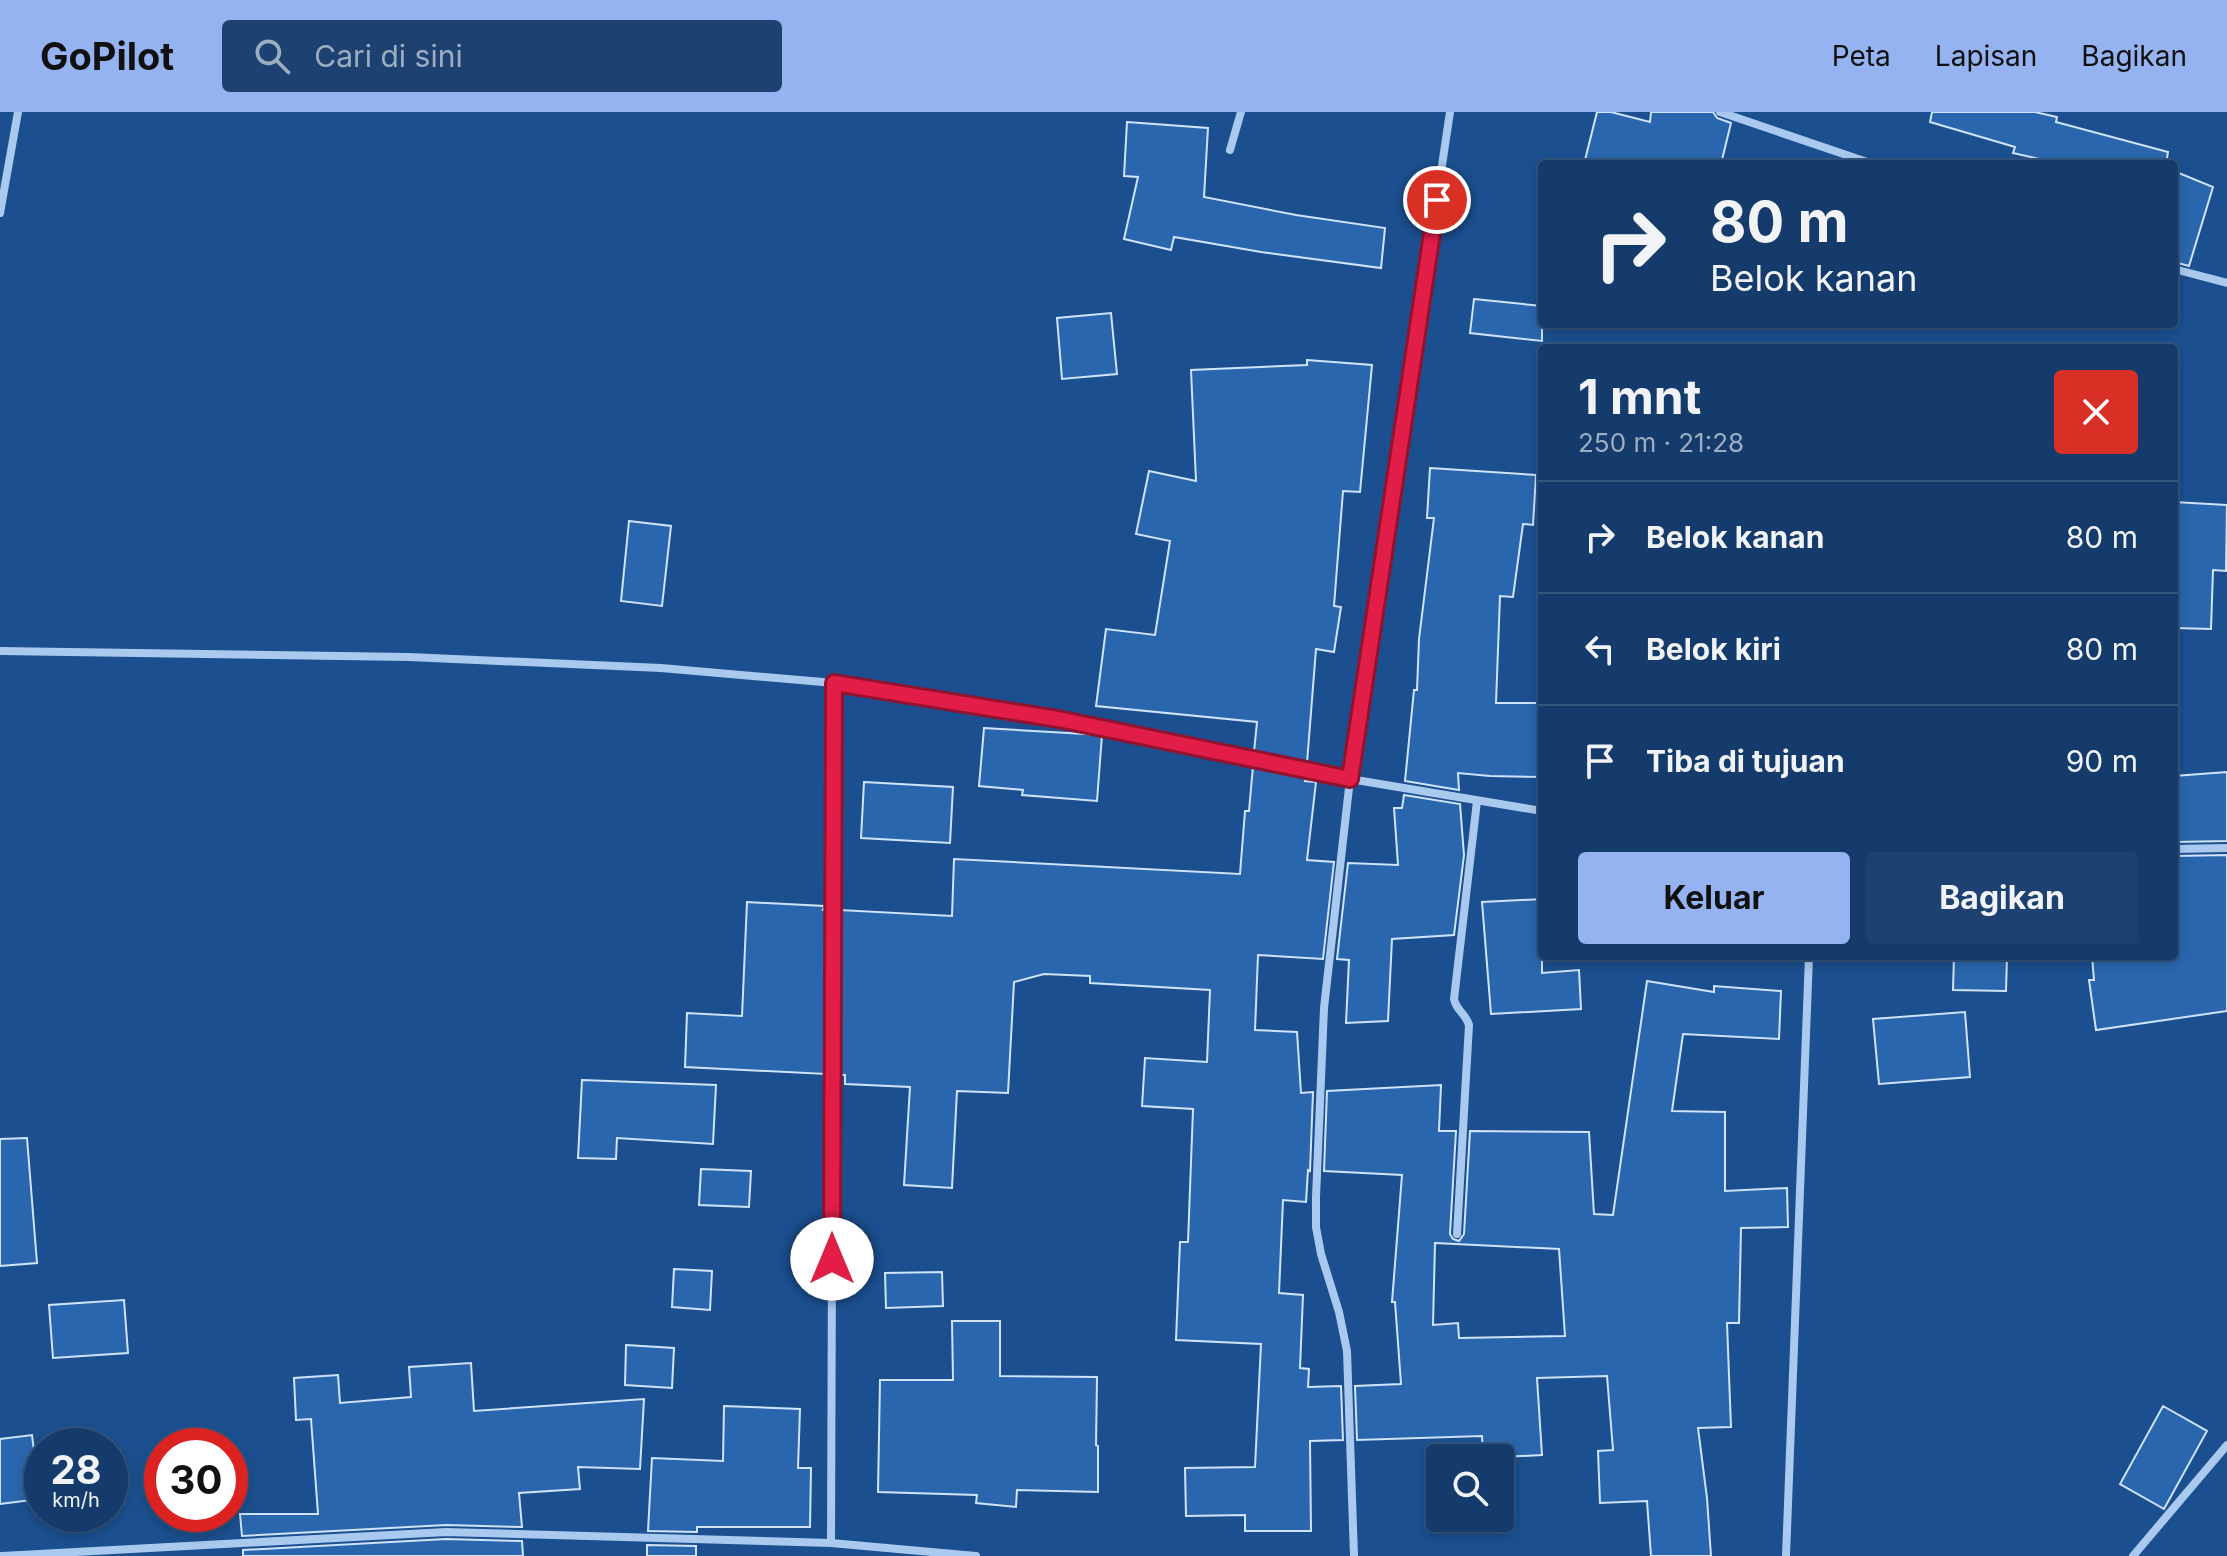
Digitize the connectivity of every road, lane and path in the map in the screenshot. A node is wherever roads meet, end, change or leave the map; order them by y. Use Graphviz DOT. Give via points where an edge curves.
graph roads {
  1 [pos="18,112"];
  2 [pos="1241,112"];
  3 [pos="1450,112"];
  4 [pos="1720,112"];
  5 [pos="1230,150"];
  6 [pos="1861,160"];
  7 [pos="0,213"];
  8 [pos="2178,270"];
  9 [pos="2227,283"];
  10 [pos="0,651"];
  11 [pos="834,683"];
  12 [pos="1350,779"];
  13 [pos="1477,801"];
  14 [pos="1538,810"];
  15 [pos="2227,848"];
  16 [pos="2178,849"];
  17 [pos="1809,960"];
  18 [pos="1457,1234"];
  19 [pos="2227,1445"];
  20 [pos="831,1543"];
  21 [pos="2,1556"];
  22 [pos="976,1556"];
  23 [pos="1354,1556"];
  24 [pos="1786,1556"];
  25 [pos="2133,1556"];
  1 -- 7 [label="street"];
  2 -- 5 [label="street"];
  3 -- 12 [label="street"];
  4 -- 6 [label="street"];
  8 -- 9 [label="street"];
  10 -- 11 [label="street" via="424,657 661,668"];
  11 -- 12 [label="street" via="1058,719"];
  11 -- 20 [label="street"];
  12 -- 13 [label="street"];
  12 -- 23 [label="street" via="1324,1008 1316,1227 1347,1351"];
  13 -- 14 [label="street"];
  13 -- 18 [label="street" via="1454,999 1469,1025"];
  15 -- 16 [label="street"];
  17 -- 24 [label="street"];
  19 -- 25 [label="street"];
  20 -- 21 [label="street" via="446,1532"];
  20 -- 22 [label="street"];
}
